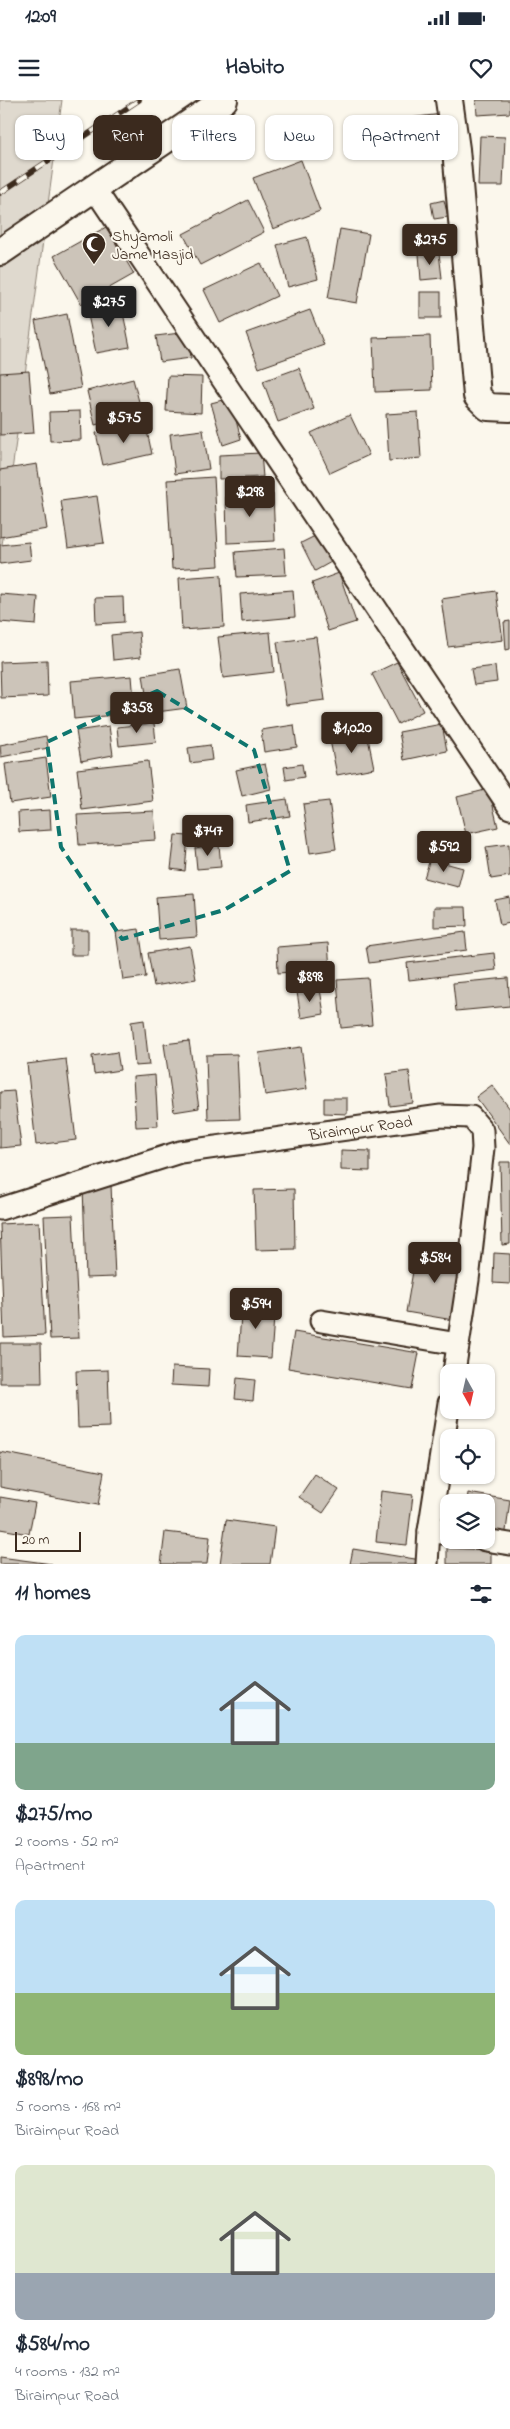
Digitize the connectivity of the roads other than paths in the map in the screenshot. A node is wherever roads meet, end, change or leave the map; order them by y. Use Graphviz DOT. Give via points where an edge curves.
graph roads {
  1 [pos="224,100"];
  2 [pos="449,100"];
  3 [pos="94,188"];
  4 [pos="0,252"];
  5 [pos="510,408"];
  6 [pos="510,808"];
  7 [pos="0,1209"];
  8 [pos="321,1321"];
  9 [pos="458,1344"];
  10 [pos="455,1364"];
  11 [pos="448,1419"];
  12 [pos="439,1532"];
  13 [pos="495,1542"];
  14 [pos="510,1544"];
  15 [pos="427,1564"];
  1 -- 3 [label="street"];
  2 -- 5 [label="street" via="477,396 488,407"];
  3 -- 4 [label="street"];
  3 -- 6 [label="street"];
  7 -- 9 [label="street, Biraimpur Road" via="180,1152 441,1116 471,1117 482,1130 483,1148"];
  8 -- 9 [label="street"];
  9 -- 10 [label="street, Biraimpur Road"];
  11 -- 12 [label="street"];
  12 -- 15 [label="street"];
  13 -- 14 [label="street"];
}
